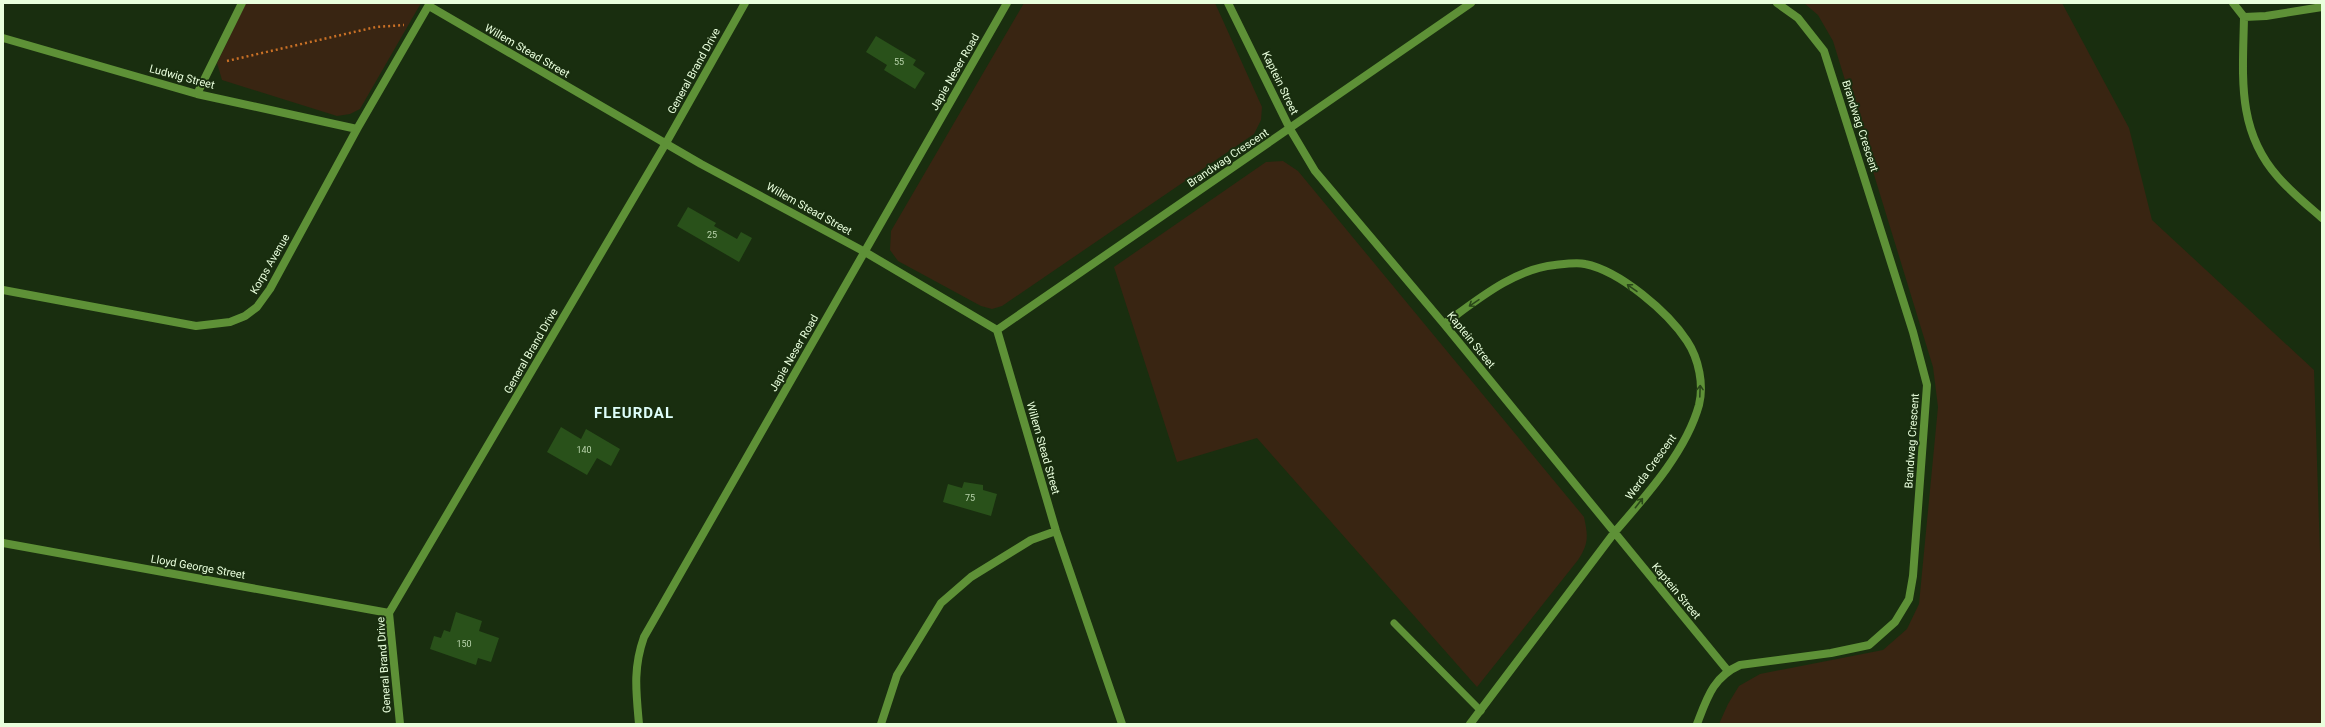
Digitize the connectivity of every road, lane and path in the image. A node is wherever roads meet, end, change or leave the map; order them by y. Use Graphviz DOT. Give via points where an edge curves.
graph roads {
  1 [pos="242,3"];
  2 [pos="745,3"];
  3 [pos="1007,3"];
  4 [pos="1228,3"];
  5 [pos="1471,3"];
  6 [pos="1777,3"];
  7 [pos="2233,3"];
  8 [pos="429,4"];
  9 [pos="2322,7"];
  10 [pos="2244,18"];
  11 [pos="417,25"];
  12 [pos="3,38"];
  13 [pos="211,65"];
  14 [pos="197,94"];
  15 [pos="357,129"];
  16 [pos="1290,129"];
  17 [pos="666,143"];
  18 [pos="2322,218"];
  19 [pos="865,252"];
  20 [pos="3,290"];
  21 [pos="1444,324"];
  22 [pos="997,330"];
  23 [pos="1056,532"];
  24 [pos="1614,533"];
  25 [pos="3,543"];
  26 [pos="390,613"];
  27 [pos="1394,623"];
  28 [pos="1728,671"];
  29 [pos="1481,711"];
  30 [pos="400,724"];
  31 [pos="639,724"];
  32 [pos="880,724"];
  33 [pos="1122,724"];
  34 [pos="1470,724"];
  35 [pos="1697,724"];
  1 -- 13 [label="street"];
  2 -- 17 [label="street, General Brand Drive"];
  3 -- 19 [label="street, Japie Neser Road"];
  4 -- 16 [label="street, Kaptein Street"];
  5 -- 16 [label="street, Brandwag Crescent"];
  6 -- 28 [label="street, Brandwag Crescent" via="1798,18 1824,51 1913,332 1927,385 1925,427 1913,576 1909,599 1895,622 1869,645 1740,666"];
  7 -- 10 [label="street"];
  8 -- 11 [label="street, Korps Avenue"];
  8 -- 17 [label="street, Willem Stead Street"];
  9 -- 10 [label="street"];
  10 -- 18 [label="street" via="2242,95 2249,124 2277,176"];
  11 -- 13 [label="path" via="376,26"];
  11 -- 15 [label="street, Korps Avenue"];
  12 -- 14 [label="street, Ludwig Street"];
  13 -- 14 [label="street"];
  14 -- 15 [label="street, Ludwig Street"];
  15 -- 20 [label="street, Korps Avenue" via="270,289 258,307 245,316 230,322 196,326"];
  16 -- 21 [label="street, Kaptein Street" via="1314,171"];
  16 -- 22 [label="street, Brandwag Crescent"];
  17 -- 19 [label="street, Willem Stead Street"];
  17 -- 26 [label="street, General Brand Drive"];
  19 -- 22 [label="street, Willem Stead Street"];
  19 -- 31 [label="street, Japie Neser Road" via="644,637 637,656 635,678"];
  21 -- 24 [label="street, Kaptein Street"];
  24 -- 21 [label="street, Werda Crescent, one-way" via="1640,503 1687,438 1699,404 1700,372 1687,342 1653,303 1608,271 1584,263 1524,271"];
  22 -- 23 [label="street, Willem Stead Street"];
  23 -- 32 [label="street" via="1031,540 971,577 940,603 897,675"];
  23 -- 33 [label="street, Willem Stead Street"];
  24 -- 28 [label="street, Kaptein Street"];
  24 -- 29 [label="street, Werda Crescent"];
  25 -- 26 [label="street, Lloyd George Street"];
  26 -- 30 [label="street, General Brand Drive"];
  27 -- 29 [label="lane"];
  28 -- 35 [label="street, Brandwag Crescent" via="1709,691"];
  29 -- 34 [label="street, Werda Crescent"];
}
